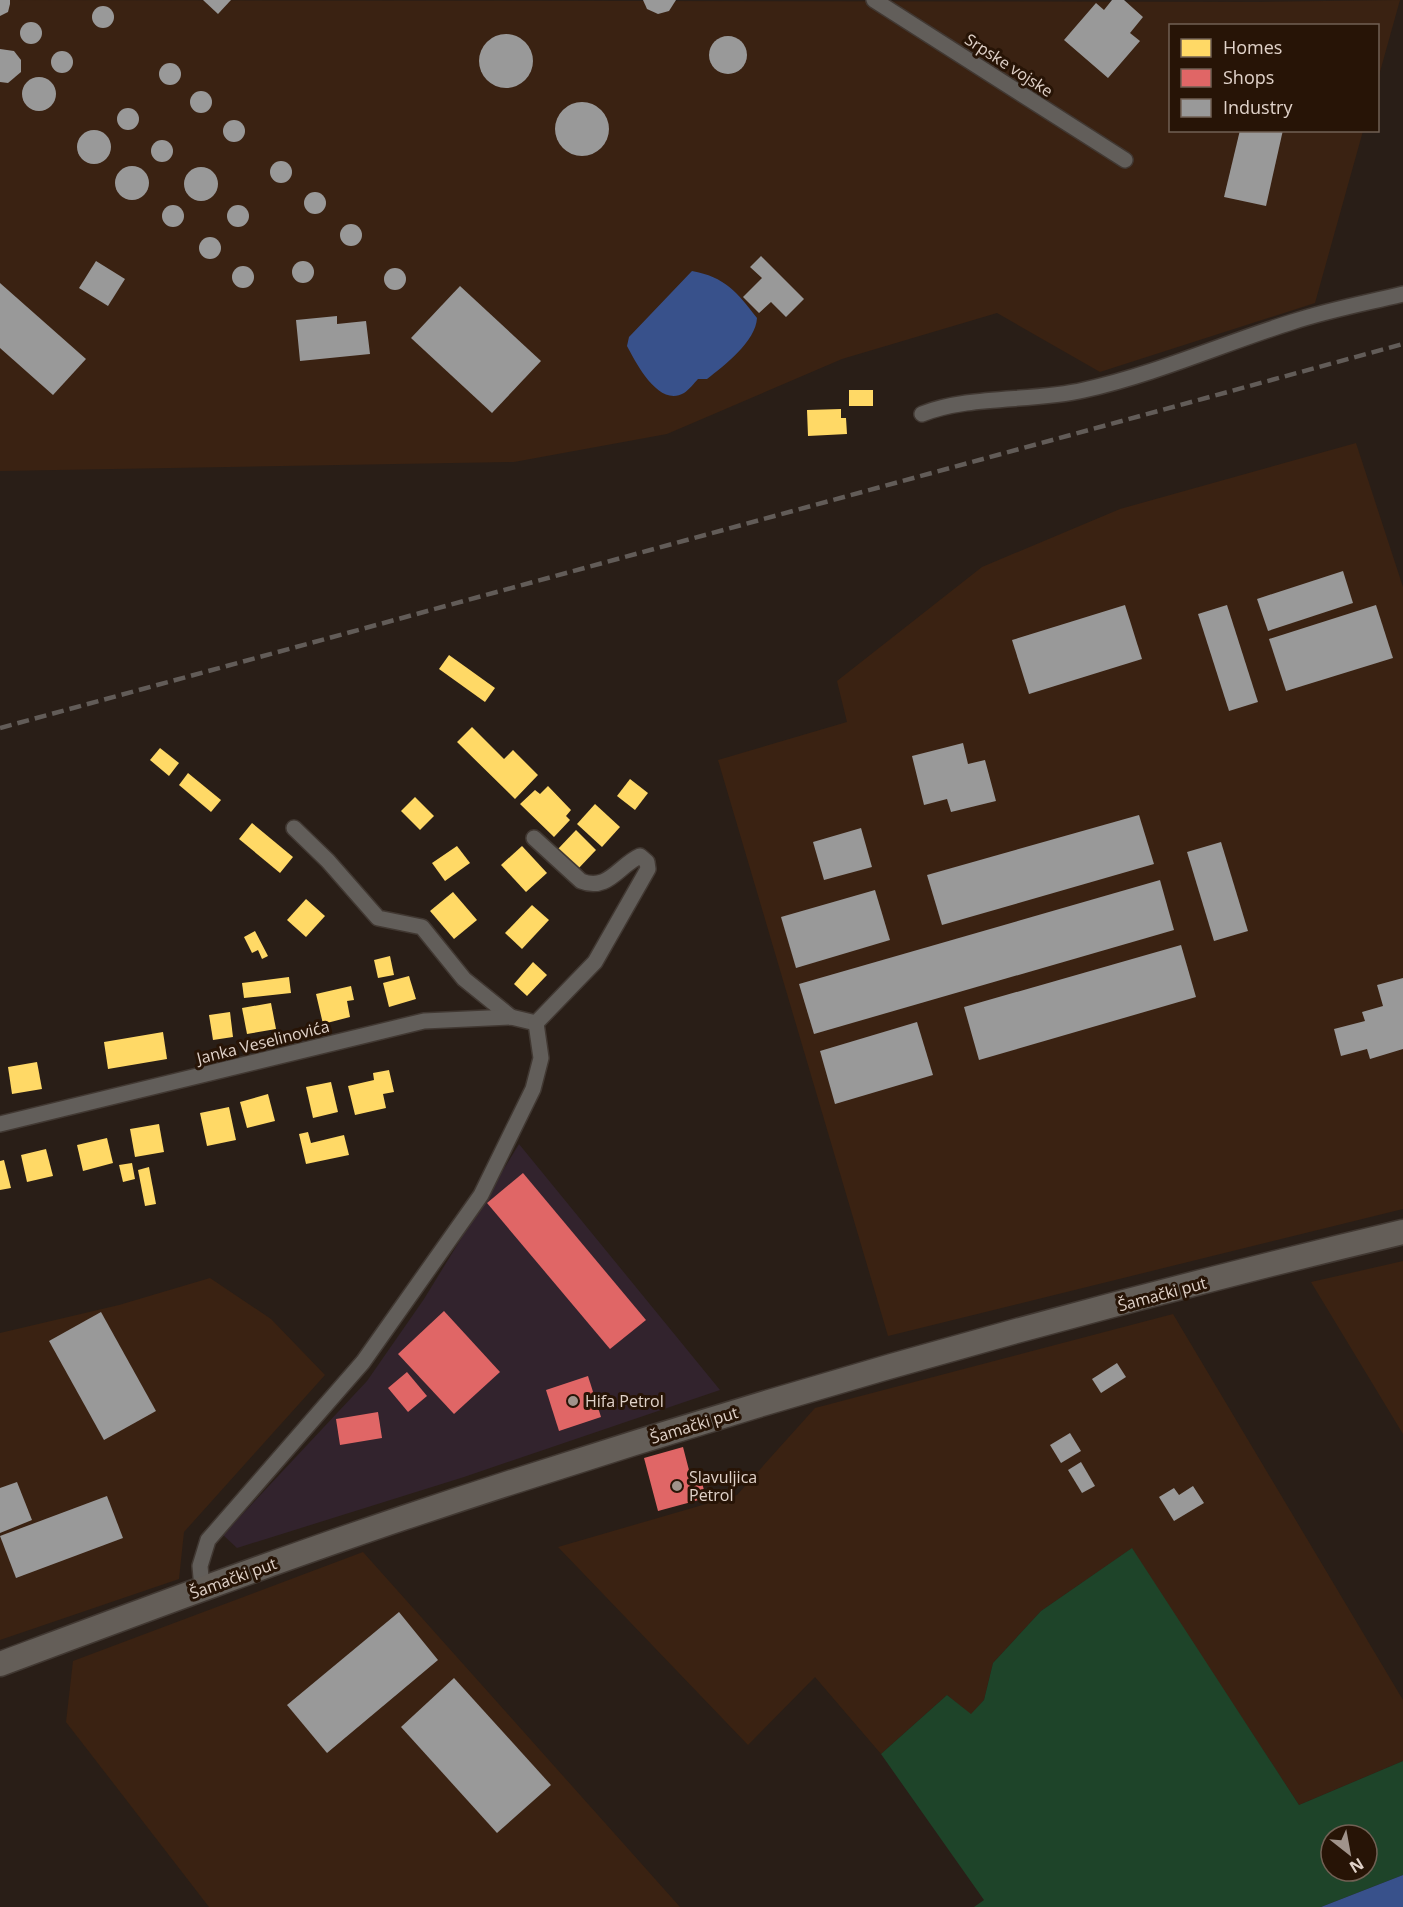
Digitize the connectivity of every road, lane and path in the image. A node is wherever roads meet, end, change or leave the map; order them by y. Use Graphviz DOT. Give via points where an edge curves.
graph roads {
  1 [pos="874,0"];
  2 [pos="1125,160"];
  3 [pos="1403,294"];
  4 [pos="922,414"];
  5 [pos="294,828"];
  6 [pos="534,838"];
  7 [pos="511,1017"];
  8 [pos="536,1023"];
  9 [pos="0,1124"];
  10 [pos="1403,1232"];
  11 [pos="202,1588"];
  12 [pos="0,1664"];
  1 -- 2 [label="street, Srpske vojske"];
  3 -- 4 [label="street" via="1295,321 1143,376 1081,391 942,406"];
  5 -- 7 [label="street" via="378,918 422,927 464,979"];
  6 -- 8 [label="street" via="589,885 612,878 640,856 648,869 596,962"];
  7 -- 8 [label="street, Janka Veselinovića"];
  7 -- 9 [label="street, Janka Veselinovića" via="424,1021"];
  8 -- 11 [label="street" via="541,1058 533,1089 481,1195 363,1362 208,1540 200,1566"];
  10 -- 11 [label="main road, Šamački put" via="1053,1322 705,1421 403,1518"];
  11 -- 12 [label="main road, Šamački put"];
}
